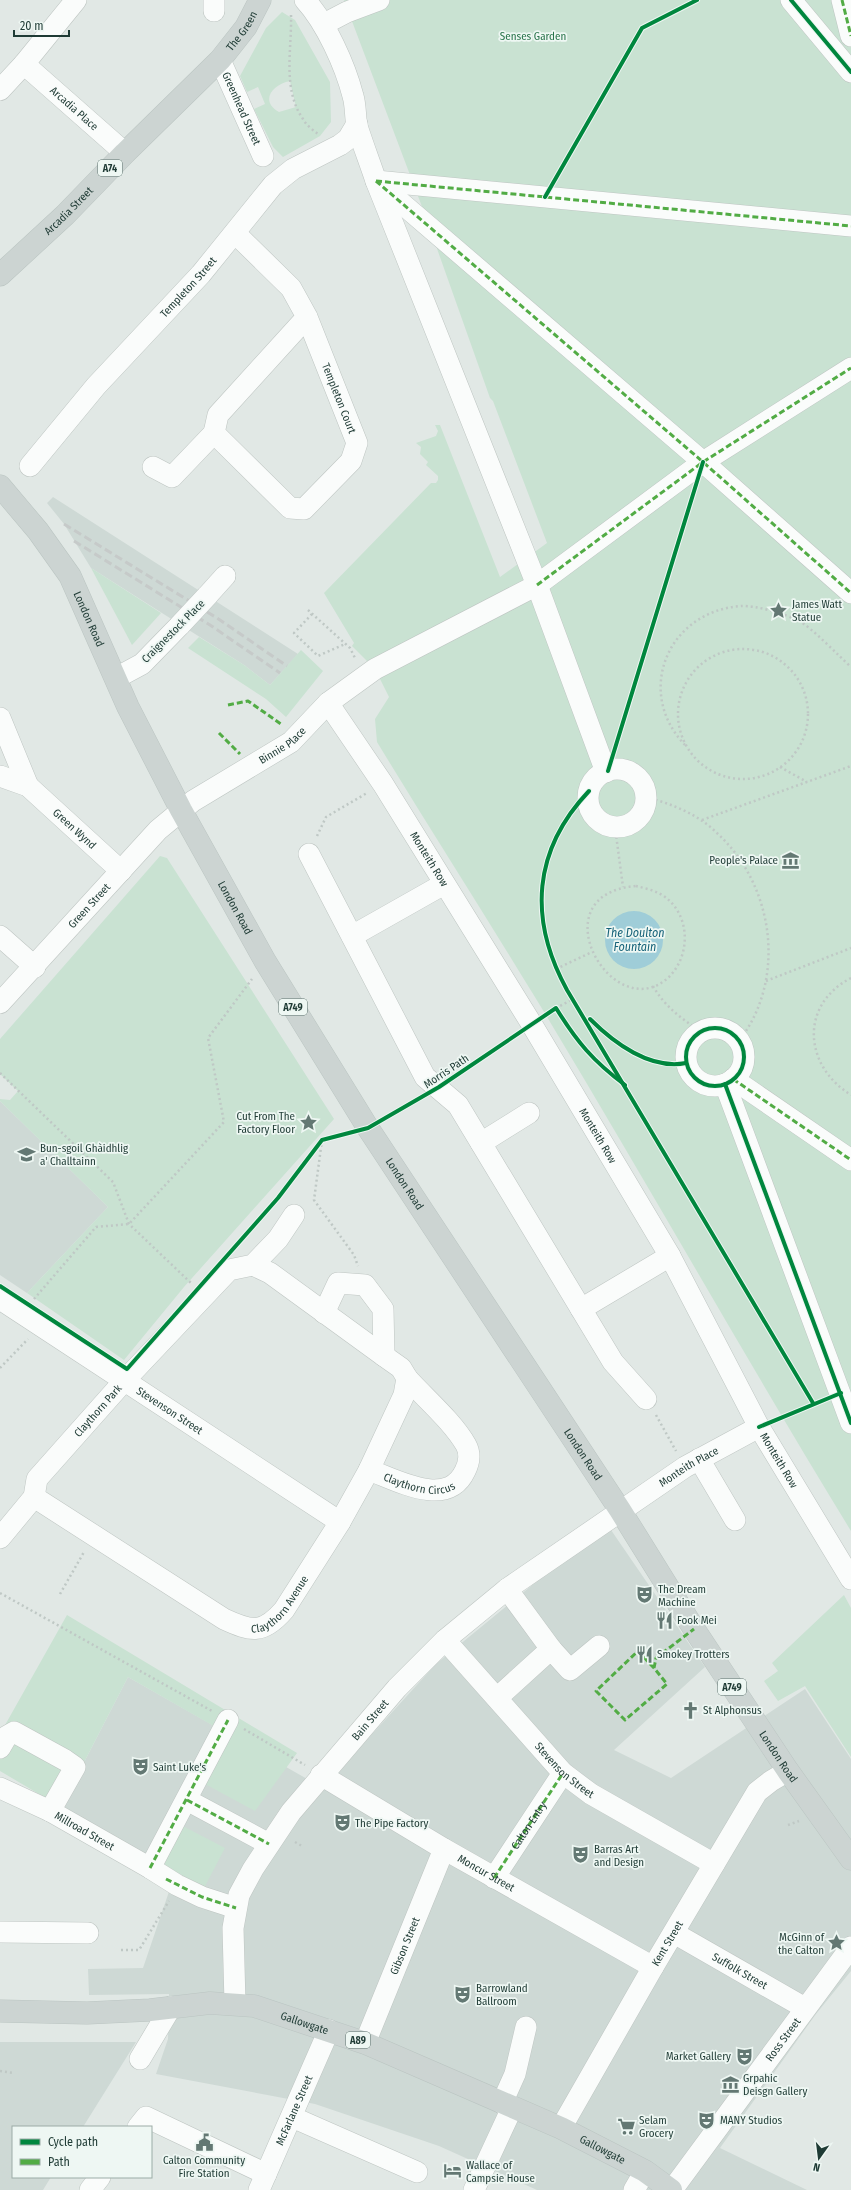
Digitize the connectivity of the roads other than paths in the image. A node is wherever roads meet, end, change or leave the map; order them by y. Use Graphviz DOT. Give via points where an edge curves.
graph roads {
  1 [pos="76,0"];
  2 [pos="260,0"];
  3 [pos="379,0"];
  4 [pos="791,0"];
  5 [pos="842,0"];
  6 [pos="298,6"];
  7 [pos="324,24"];
  8 [pos="851,36"];
  9 [pos="220,60"];
  10 [pos="24,64"];
  11 [pos="851,72"];
  12 [pos="0,90"];
  13 [pos="357,124"];
  14 [pos="125,153"];
  15 [pos="263,156"];
  16 [pos="376,181"];
  17 [pos="851,226"];
  18 [pos="235,233"];
  19 [pos="41,237"];
  20 [pos="0,254"];
  21 [pos="0,275"];
  22 [pos="308,317"];
  23 [pos="851,368"];
  24 [pos="214,433"];
  25 [pos="703,462"];
  26 [pos="30,466"];
  27 [pos="153,467"];
  28 [pos="2,492"];
  29 [pos="225,576"];
  30 [pos="537,585"];
  31 [pos="851,593"];
  32 [pos="116,678"];
  33 [pos="328,703"];
  34 [pos="0,718"];
  35 [pos="606,772"];
  36 [pos="0,776"];
  37 [pos="28,786"];
  38 [pos="180,810"];
  39 [pos="309,854"];
  40 [pos="121,871"];
  41 [pos="444,884"];
  42 [pos="0,936"];
  43 [pos="352,936"];
  44 [pos="35,967"];
  45 [pos="0,1003"];
  46 [pos="729,1082"];
  47 [pos="529,1113"];
  48 [pos="481,1143"];
  49 [pos="851,1160"];
  50 [pos="294,1215"];
  51 [pos="670,1256"];
  52 [pos="253,1265"];
  53 [pos="0,1299"];
  54 [pos="581,1309"];
  55 [pos="324,1313"];
  56 [pos="384,1356"];
  57 [pos="407,1378"];
  58 [pos="124,1381"];
  59 [pos="846,1392"];
  60 [pos="646,1399"];
  61 [pos="851,1423"];
  62 [pos="759,1427"];
  63 [pos="692,1463"];
  64 [pos="369,1470"];
  65 [pos="34,1498"];
  66 [pos="620,1510"];
  67 [pos="735,1520"];
  68 [pos="340,1522"];
  69 [pos="0,1538"];
  70 [pos="851,1579"];
  71 [pos="507,1589"];
  72 [pos="445,1640"];
  73 [pos="599,1646"];
  74 [pos="551,1649"];
  75 [pos="497,1698"];
  76 [pos="228,1720"];
  77 [pos="0,1748"];
  78 [pos="788,1771"];
  79 [pos="563,1773"];
  80 [pos="321,1775"];
  81 [pos="0,1788"];
  82 [pos="187,1800"];
  83 [pos="50,1811"];
  84 [pos="269,1844"];
  85 [pos="444,1849"];
  86 [pos="851,1859"];
  87 [pos="714,1864"];
  88 [pos="165,1877"];
  89 [pos="494,1878"];
  90 [pos="236,1908"];
  91 [pos="0,1932"];
  92 [pos="88,1933"];
  93 [pos="674,1933"];
  94 [pos="851,1947"];
  95 [pos="653,1967"];
  96 [pos="235,2003"];
  97 [pos="171,2007"];
  98 [pos="805,2008"];
  99 [pos="0,2011"];
  100 [pos="526,2027"];
  101 [pos="329,2030"];
  102 [pos="365,2043"];
  103 [pos="140,2059"];
  104 [pos="507,2105"];
  105 [pos="292,2117"];
  106 [pos="139,2126"];
  107 [pos="561,2128"];
  108 [pos="645,2171"];
  109 [pos="417,2172"];
  110 [pos="99,2178"];
  111 [pos="263,2182"];
  112 [pos="90,2190"];
  113 [pos="474,2190"];
  114 [pos="634,2190"];
  115 [pos="671,2190"];
  1 -- 10 [label="street"];
  2 -- 9 [label="main road, The Green / A74" via="246,27"];
  3 -- 7 [label="street"];
  4 -- 11 [label="street"];
  5 -- 8 [label="street"];
  6 -- 7 [label="street" via="318,14"];
  7 -- 13 [label="street" via="352,94 357,111"];
  9 -- 14 [label="main road, Arcadia Street / A74"];
  9 -- 15 [label="street, Greenhead Street"];
  10 -- 12 [label="street"];
  10 -- 14 [label="street, Arcadia Place"];
  13 -- 16 [label="street"];
  13 -- 18 [label="street, Templeton Street" via="348,139 340,145 293,169 273,185"];
  14 -- 19 [label="main road, Arcadia Street / A74"];
  16 -- 17 [label="street"];
  16 -- 25 [label="street"];
  16 -- 30 [label="street"];
  18 -- 22 [label="street, Templeton Court" via="291,288"];
  18 -- 26 [label="street, Templeton Street" via="201,274 96,386"];
  19 -- 20 [label="main road, A74"];
  19 -- 21 [label="main road, Arcadia Street / A74"];
  22 -- 24 [label="street" via="218,415"];
  22 -- 24 [label="street, Templeton Court" via="357,443 352,461 304,509 290,508"];
  23 -- 25 [label="street, Binnie Place"];
  24 -- 27 [label="street" via="172,477"];
  25 -- 30 [label="street, Binnie Place"];
  25 -- 31 [label="street"];
  28 -- 32 [label="main road, London Road / A749" via="38,531 70,576"];
  29 -- 32 [label="street, Craignestock Place, bridge" via="142,664"];
  30 -- 33 [label="street, Binnie Place" via="371,674"];
  30 -- 35 [label="street"];
  32 -- 38 [label="main road, London Road / A749" via="145,743"];
  33 -- 38 [label="street, Binnie Place" via="291,742"];
  33 -- 41 [label="street, Monteith Row" via="383,784"];
  34 -- 37 [label="street, Green Wynd"];
  35 -- 35 [label="street" via="592,783 588,799 592,812 599,822 615,827 625,826 638,818 645,806 646,796 642,784 632,774 614,770"];
  36 -- 37 [label="street, Green Wynd"];
  37 -- 40 [label="street, Green Wynd"];
  38 -- 40 [label="street, Green Street"];
  38 -- 66 [label="main road, London Road / A749" via="265,961 368,1128"];
  39 -- 43 [label="street"];
  40 -- 44 [label="street, Green Street"];
  41 -- 43 [label="street"];
  41 -- 51 [label="street, Monteith Row" via="531,1023"];
  42 -- 44 [label="street"];
  43 -- 48 [label="street" via="425,1077 458,1105"];
  44 -- 45 [label="street, Green Street"];
  46 -- 46 [label="street" via="716,1086 706,1084 697,1080 690,1072 686,1063 687,1047 700,1031 723,1029 732,1033 739,1041 744,1057 739,1073"];
  46 -- 49 [label="street"];
  46 -- 59 [label="street"];
  47 -- 48 [label="street"];
  48 -- 54 [label="street"];
  50 -- 52 [label="street" via="278,1239"];
  51 -- 54 [label="street"];
  51 -- 62 [label="street, Monteith Row"];
  52 -- 55 [label="street" via="270,1273"];
  52 -- 58 [label="street, Claythorn Park" via="229,1270"];
  53 -- 58 [label="street, Stevenson Street"];
  54 -- 60 [label="street" via="613,1362"];
  55 -- 56 [label="street"];
  55 -- 56 [label="street" via="338,1283 365,1285 383,1309"];
  56 -- 57 [label="street" via="401,1368"];
  57 -- 64 [label="street, Claythorn Avenue" via="404,1395"];
  57 -- 64 [label="street, Claythorn Circus" via="467,1446 470,1458 466,1471 459,1482 450,1487 442,1491 429,1491"];
  58 -- 65 [label="street, Claythorn Park" via="38,1480"];
  58 -- 68 [label="street, Stevenson Street"];
  59 -- 61 [label="street"];
  62 -- 63 [label="street, Monteith Place"];
  62 -- 70 [label="street, Monteith Row"];
  63 -- 66 [label="street, Monteith Place"];
  63 -- 67 [label="street"];
  64 -- 68 [label="street, Claythorn Avenue"];
  65 -- 68 [label="street, Claythorn Avenue" via="224,1618 252,1630 273,1623 284,1610"];
  65 -- 69 [label="street, Claythorn Park"];
  66 -- 71 [label="street, Bain Street"];
  66 -- 78 [label="main road, London Road / A749" via="694,1629"];
  71 -- 72 [label="street, Bain Street"];
  71 -- 74 [label="street"];
  72 -- 75 [label="street, Stevenson Street"];
  72 -- 80 [label="street, Bain Street" via="397,1688"];
  73 -- 74 [label="street" via="570,1670"];
  74 -- 75 [label="street"];
  75 -- 79 [label="street, Stevenson Street"];
  76 -- 82 [label="street"];
  77 -- 83 [label="street" via="7,1736 14,1732 75,1767"];
  78 -- 86 [label="main road, London Road / A749"];
  78 -- 87 [label="street, Kent Street" via="757,1792"];
  79 -- 87 [label="street, Stevenson Street" via="591,1794"];
  79 -- 89 [label="street, Calton Entry"];
  80 -- 84 [label="street, Bain Street" via="290,1812"];
  80 -- 85 [label="street, Moncur Street"];
  81 -- 83 [label="street, Millroad Street"];
  82 -- 84 [label="street"];
  82 -- 88 [label="street"];
  83 -- 88 [label="street, Millroad Street"];
  84 -- 90 [label="street, Bain Street" via="246,1882"];
  85 -- 89 [label="street, Moncur Street"];
  85 -- 102 [label="street, Gibson Street"];
  87 -- 93 [label="street, Kent Street"];
  88 -- 90 [label="street, Millroad Street" via="202,1897"];
  89 -- 95 [label="street, Moncur Street"];
  90 -- 96 [label="street, Bain Street" via="233,1928"];
  91 -- 92 [label="street"];
  93 -- 95 [label="street, Kent Street"];
  93 -- 98 [label="street, Suffolk Street"];
  94 -- 98 [label="street, Ross Street"];
  95 -- 107 [label="street, Kent Street"];
  96 -- 97 [label="main road, Gallowgate / A89"];
  96 -- 101 [label="main road, Gallowgate / A89" via="254,2006"];
  97 -- 99 [label="main road, Gallowgate / A89" via="87,2013"];
  97 -- 103 [label="street"];
  98 -- 115 [label="street, Ross Street"];
  100 -- 104 [label="street"];
  101 -- 102 [label="main road, Gallowgate / A89"];
  101 -- 105 [label="street, McFarlane Street"];
  102 -- 104 [label="main road, Gallowgate / A89"];
  104 -- 107 [label="main road, Gallowgate / A89"];
  104 -- 113 [label="street"];
  105 -- 109 [label="street"];
  105 -- 111 [label="street, McFarlane Street"];
  106 -- 111 [label="street" via="146,2117"];
  107 -- 108 [label="main road, Gallowgate / A89"];
  108 -- 114 [label="street"];
  108 -- 115 [label="main road, Gallowgate / A89"];
  110 -- 112 [label="street"];
}
